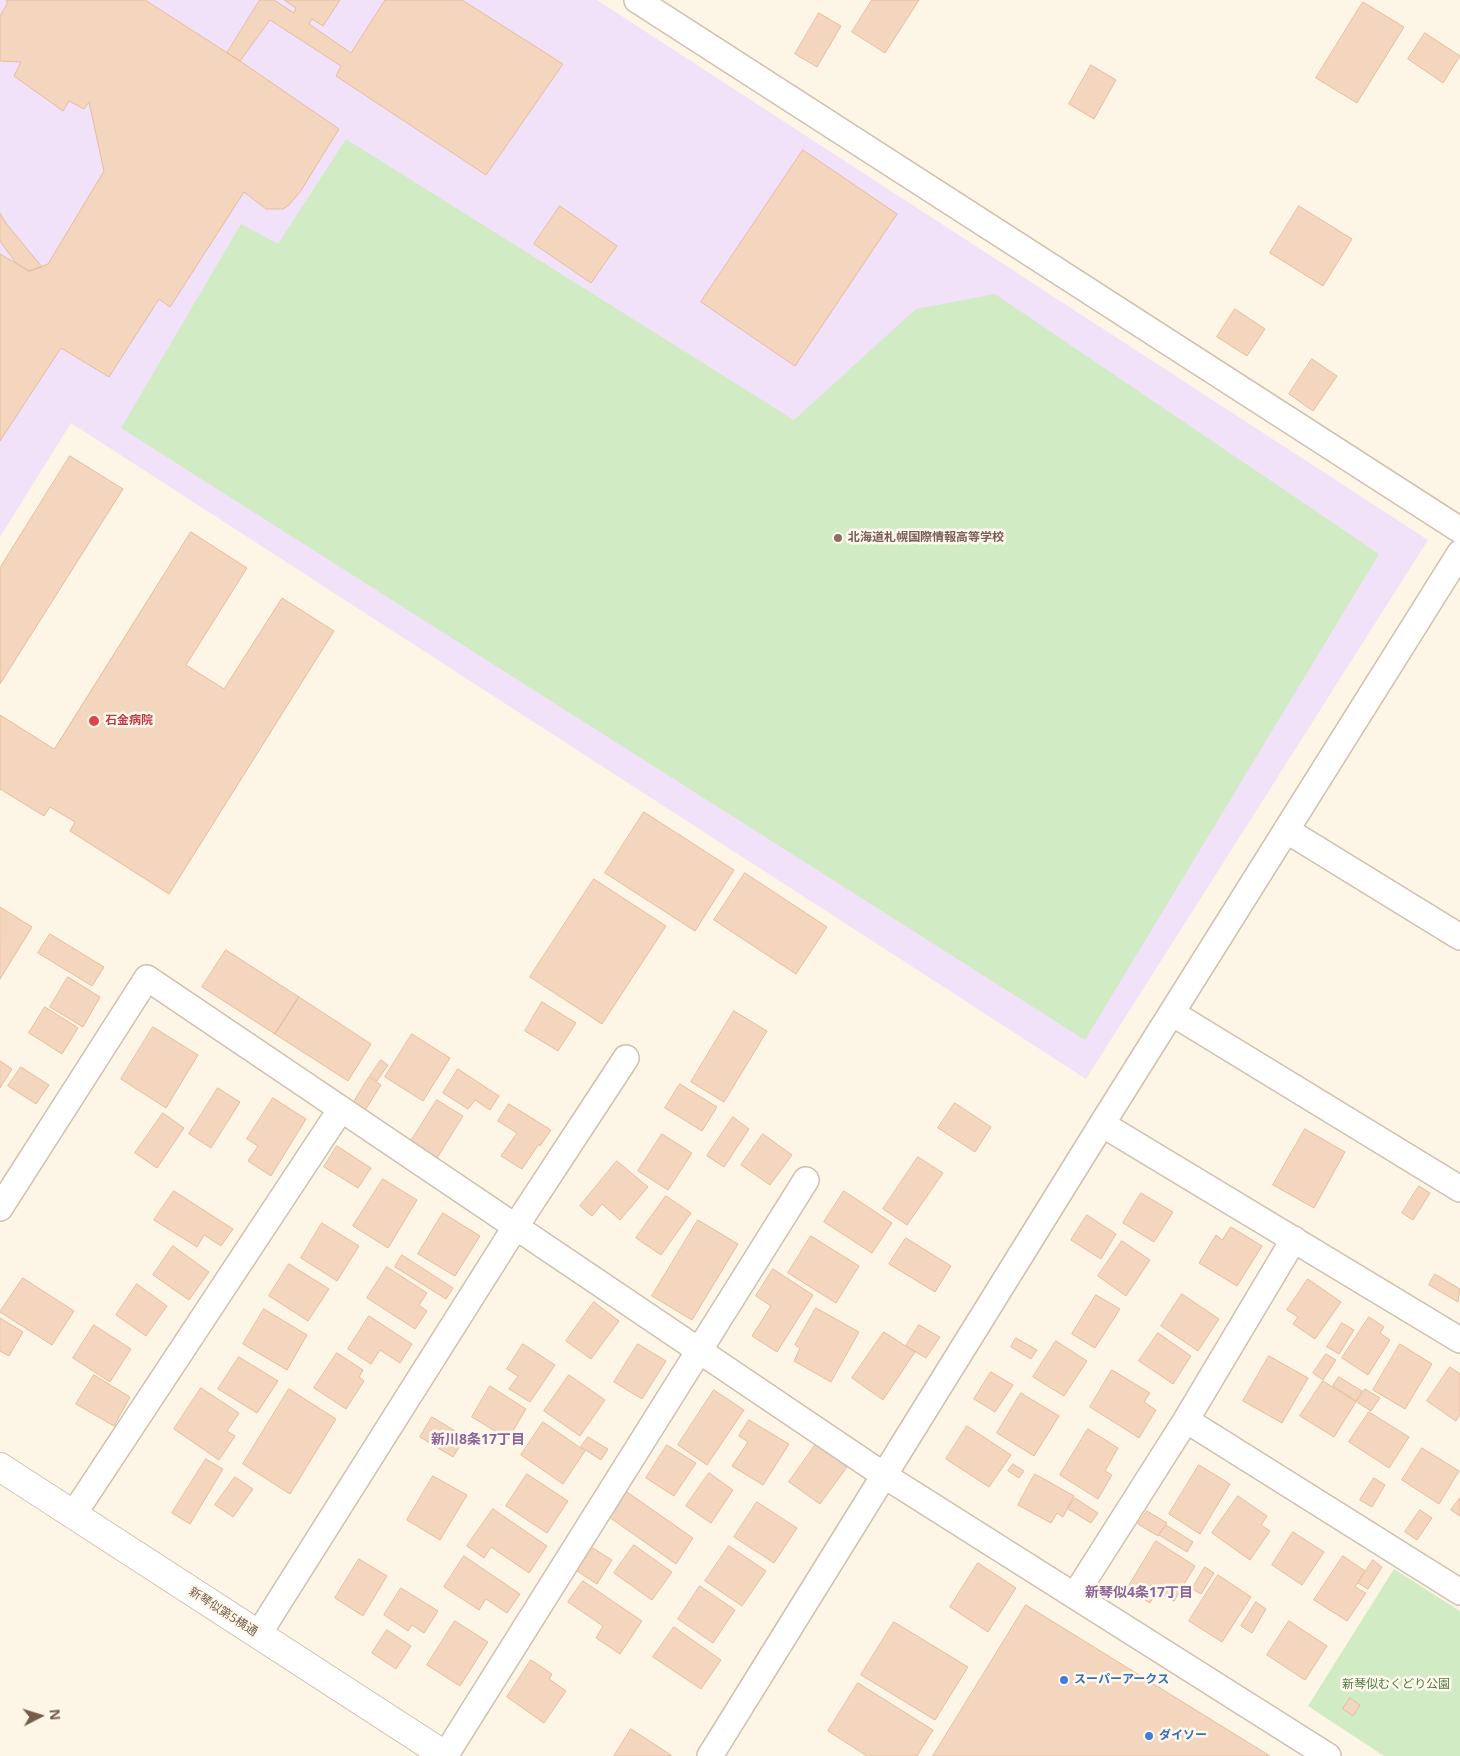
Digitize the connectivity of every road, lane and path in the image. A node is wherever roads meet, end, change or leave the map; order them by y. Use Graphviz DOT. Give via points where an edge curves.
graph roads {
  1 [pos="636,0"];
  2 [pos="1460,530"];
  3 [pos="1460,553"];
  4 [pos="1286,830"];
  5 [pos="1460,937"];
  6 [pos="1172,1013"];
  7 [pos="626,1058"];
  8 [pos="341,1109"];
  9 [pos="1102,1124"];
  10 [pos="806,1180"];
  11 [pos="1460,1189"];
  12 [pos="0,1208"];
  13 [pos="516,1226"];
  14 [pos="1294,1240"];
  15 [pos="1460,1340"];
  16 [pos="700,1350"];
  17 [pos="1186,1420"];
  18 [pos="0,1468"];
  19 [pos="885,1476"];
  20 [pos="74,1515"];
  21 [pos="1460,1592"];
  22 [pos="1075,1594"];
  23 [pos="258,1635"];
  24 [pos="445,1756"];
  25 [pos="710,1756"];
  26 [pos="1328,1756"];
  1 -- 2 [label="street"];
  3 -- 4 [label="street"];
  4 -- 5 [label="street"];
  4 -- 6 [label="street"];
  6 -- 9 [label="street"];
  6 -- 11 [label="street"];
  7 -- 13 [label="street"];
  8 -- 12 [label="street" via="147,978"];
  8 -- 13 [label="street"];
  8 -- 20 [label="street"];
  9 -- 14 [label="street"];
  9 -- 19 [label="street"];
  10 -- 16 [label="street"];
  13 -- 16 [label="street"];
  13 -- 23 [label="street"];
  14 -- 15 [label="street"];
  14 -- 17 [label="street"];
  16 -- 19 [label="street"];
  16 -- 24 [label="street"];
  17 -- 21 [label="street"];
  17 -- 22 [label="street"];
  18 -- 20 [label="street, 新琴似第5横通"];
  19 -- 22 [label="street"];
  19 -- 25 [label="street"];
  20 -- 23 [label="street, 新琴似第5横通"];
  22 -- 26 [label="street"];
  23 -- 24 [label="street, 新琴似第5横通"];
}
